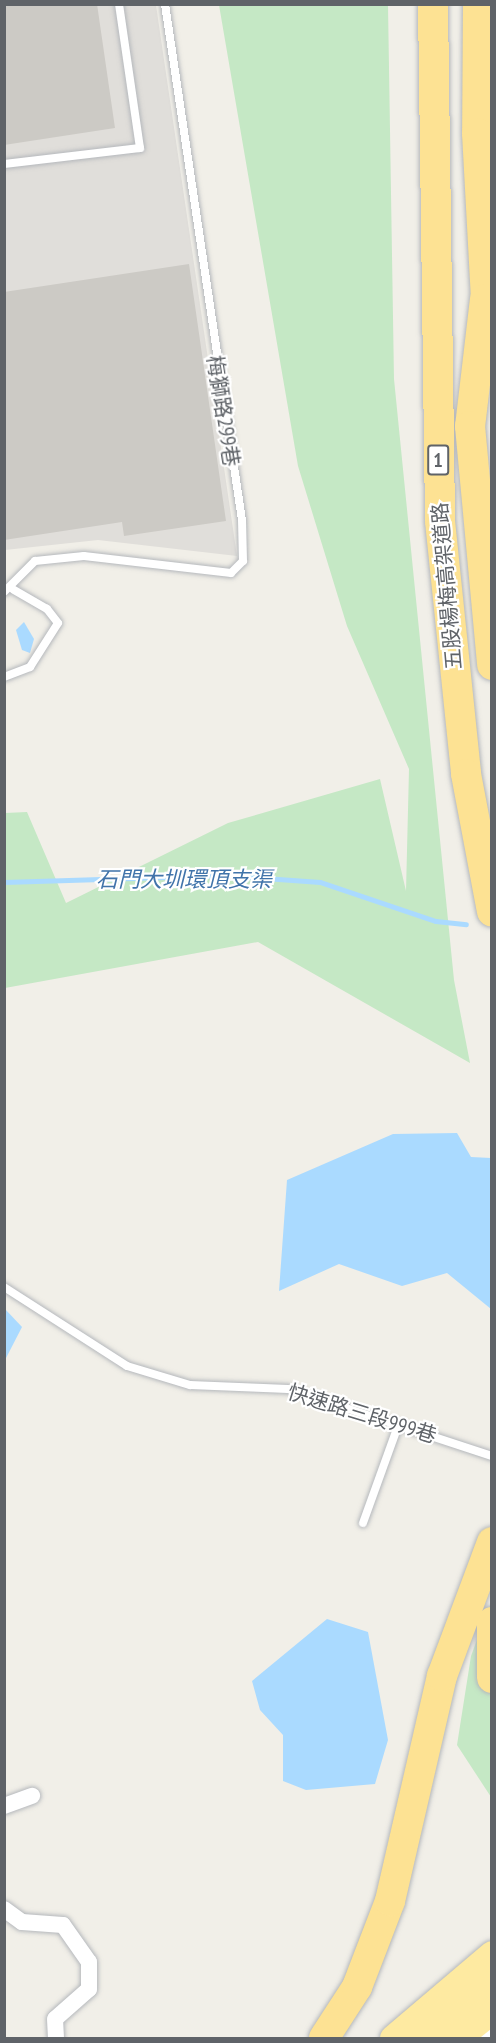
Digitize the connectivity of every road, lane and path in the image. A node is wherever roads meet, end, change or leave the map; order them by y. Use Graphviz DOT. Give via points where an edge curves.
graph roads {
  1 [pos="119,4"];
  2 [pos="165,4"];
  3 [pos="433,4"];
  4 [pos="478,4"];
  5 [pos="4,164"];
  6 [pos="485,299"];
  7 [pos="492,358"];
  8 [pos="9,590"];
  9 [pos="492,665"];
  10 [pos="4,677"];
  11 [pos="492,912"];
  12 [pos="4,1287"];
  13 [pos="398,1426"];
  14 [pos="492,1456"];
  15 [pos="363,1523"];
  16 [pos="492,1542"];
  17 [pos="492,1623"];
  18 [pos="492,1678"];
  19 [pos="32,1796"];
  20 [pos="4,1806"];
  21 [pos="4,1909"];
  22 [pos="492,1954"];
  23 [pos="492,1983"];
  24 [pos="492,2010"];
  25 [pos="56,2038"];
  26 [pos="330,2038"];
  27 [pos="393,2038"];
  28 [pos="427,2038"];
  29 [pos="457,2038"];
  1 -- 5 [label="lane" via="140,148"];
  2 -- 8 [label="lane, 梅獅路299巷" via="242,520 243,561 231,573 84,556 35,561"];
  3 -- 11 [label="highway, 五股楊梅高架道路 / 1" via="440,521 466,774"];
  4 -- 6 [label="highway" via="477,133"];
  6 -- 7 [label="highway"];
  6 -- 9 [label="highway" via="470,426"];
  8 -- 10 [label="lane" via="47,609 58,623 30,667"];
  12 -- 13 [label="lane, 快速路三段999巷" via="127,1366 190,1385 288,1389"];
  13 -- 14 [label="lane, 快速路三段999巷"];
  13 -- 15 [label="lane"];
  16 -- 26 [label="highway" via="465,1604 442,1676 390,1901 357,1987"];
  17 -- 18 [label="highway"];
  19 -- 20 [label="street"];
  21 -- 25 [label="street" via="22,1922 63,1925 88,1962 89,1989 55,2019"];
  22 -- 27 [label="highway"];
  23 -- 28 [label="highway"];
  24 -- 29 [label="highway"];
}
